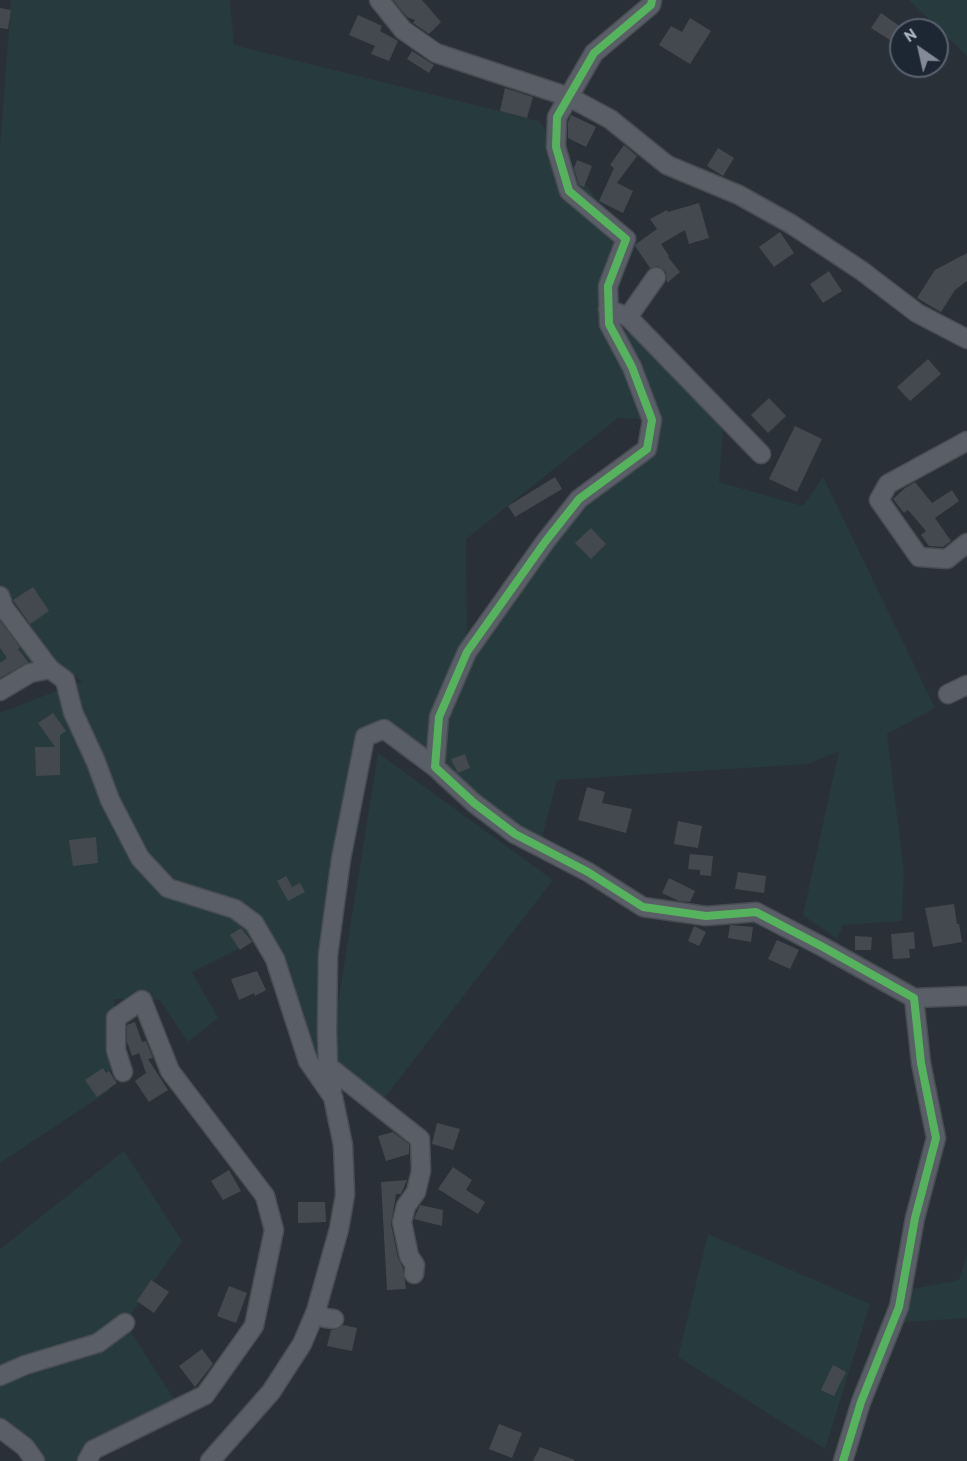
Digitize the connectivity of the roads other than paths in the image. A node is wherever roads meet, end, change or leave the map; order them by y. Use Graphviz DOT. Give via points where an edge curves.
graph roads {
  1 [pos="379,0"];
  2 [pos="652,0"];
  3 [pos="569,97"];
  4 [pos="656,277"];
  5 [pos="608,309"];
  6 [pos="628,317"];
  7 [pos="967,339"];
  8 [pos="967,441"];
  9 [pos="761,454"];
  10 [pos="967,543"];
  11 [pos="0,597"];
  12 [pos="50,669"];
  13 [pos="967,685"];
  14 [pos="0,691"];
  15 [pos="948,694"];
  16 [pos="435,767"];
  17 [pos="967,996"];
  18 [pos="914,998"];
  19 [pos="328,1066"];
  20 [pos="123,1072"];
  21 [pos="333,1097"];
  22 [pos="414,1274"];
  23 [pos="316,1311"];
  24 [pos="334,1318"];
  25 [pos="125,1323"];
  26 [pos="0,1376"];
  27 [pos="0,1428"];
  28 [pos="35,1461"];
  29 [pos="87,1461"];
  30 [pos="210,1461"];
  31 [pos="843,1461"];
  1 -- 3 [label="street" via="403,30 436,52"];
  2 -- 3 [label="street" via="651,5 594,53"];
  3 -- 5 [label="street" via="557,117 556,147 569,191 626,239 608,286"];
  3 -- 7 [label="street" via="610,119 667,165 739,195 790,224 917,313"];
  4 -- 6 [label="street"];
  5 -- 6 [label="street"];
  5 -- 16 [label="street" via="609,324 632,367 652,420 647,450 579,499 467,652 439,717"];
  6 -- 9 [label="street"];
  8 -- 10 [label="street" via="888,484 879,500 919,557 947,559"];
  11 -- 12 [label="street"];
  12 -- 14 [label="street" via="30,673"];
  12 -- 21 [label="street" via="65,680 73,712 110,800 140,858 168,888 235,909 254,923 276,959 309,1061"];
  13 -- 15 [label="street"];
  16 -- 18 [label="street" via="515,834 588,872 643,907 706,916 756,912"];
  16 -- 19 [label="street" via="384,729 364,737 328,955"];
  17 -- 18 [label="street"];
  18 -- 31 [label="street" via="921,1063 936,1138 915,1218 899,1307 861,1402"];
  19 -- 21 [label="street"];
  19 -- 22 [label="street" via="420,1139 421,1171 402,1222"];
  20 -- 29 [label="street" via="116,1050 116,1018 142,1000 170,1071 265,1196 274,1230 254,1326 205,1395 93,1450"];
  21 -- 23 [label="street" via="343,1145 345,1195"];
  23 -- 24 [label="street" via="325,1318"];
  23 -- 30 [label="street" via="302,1344 271,1392"];
  25 -- 26 [label="street" via="98,1343"];
  27 -- 28 [label="street" via="25,1447"];
}
